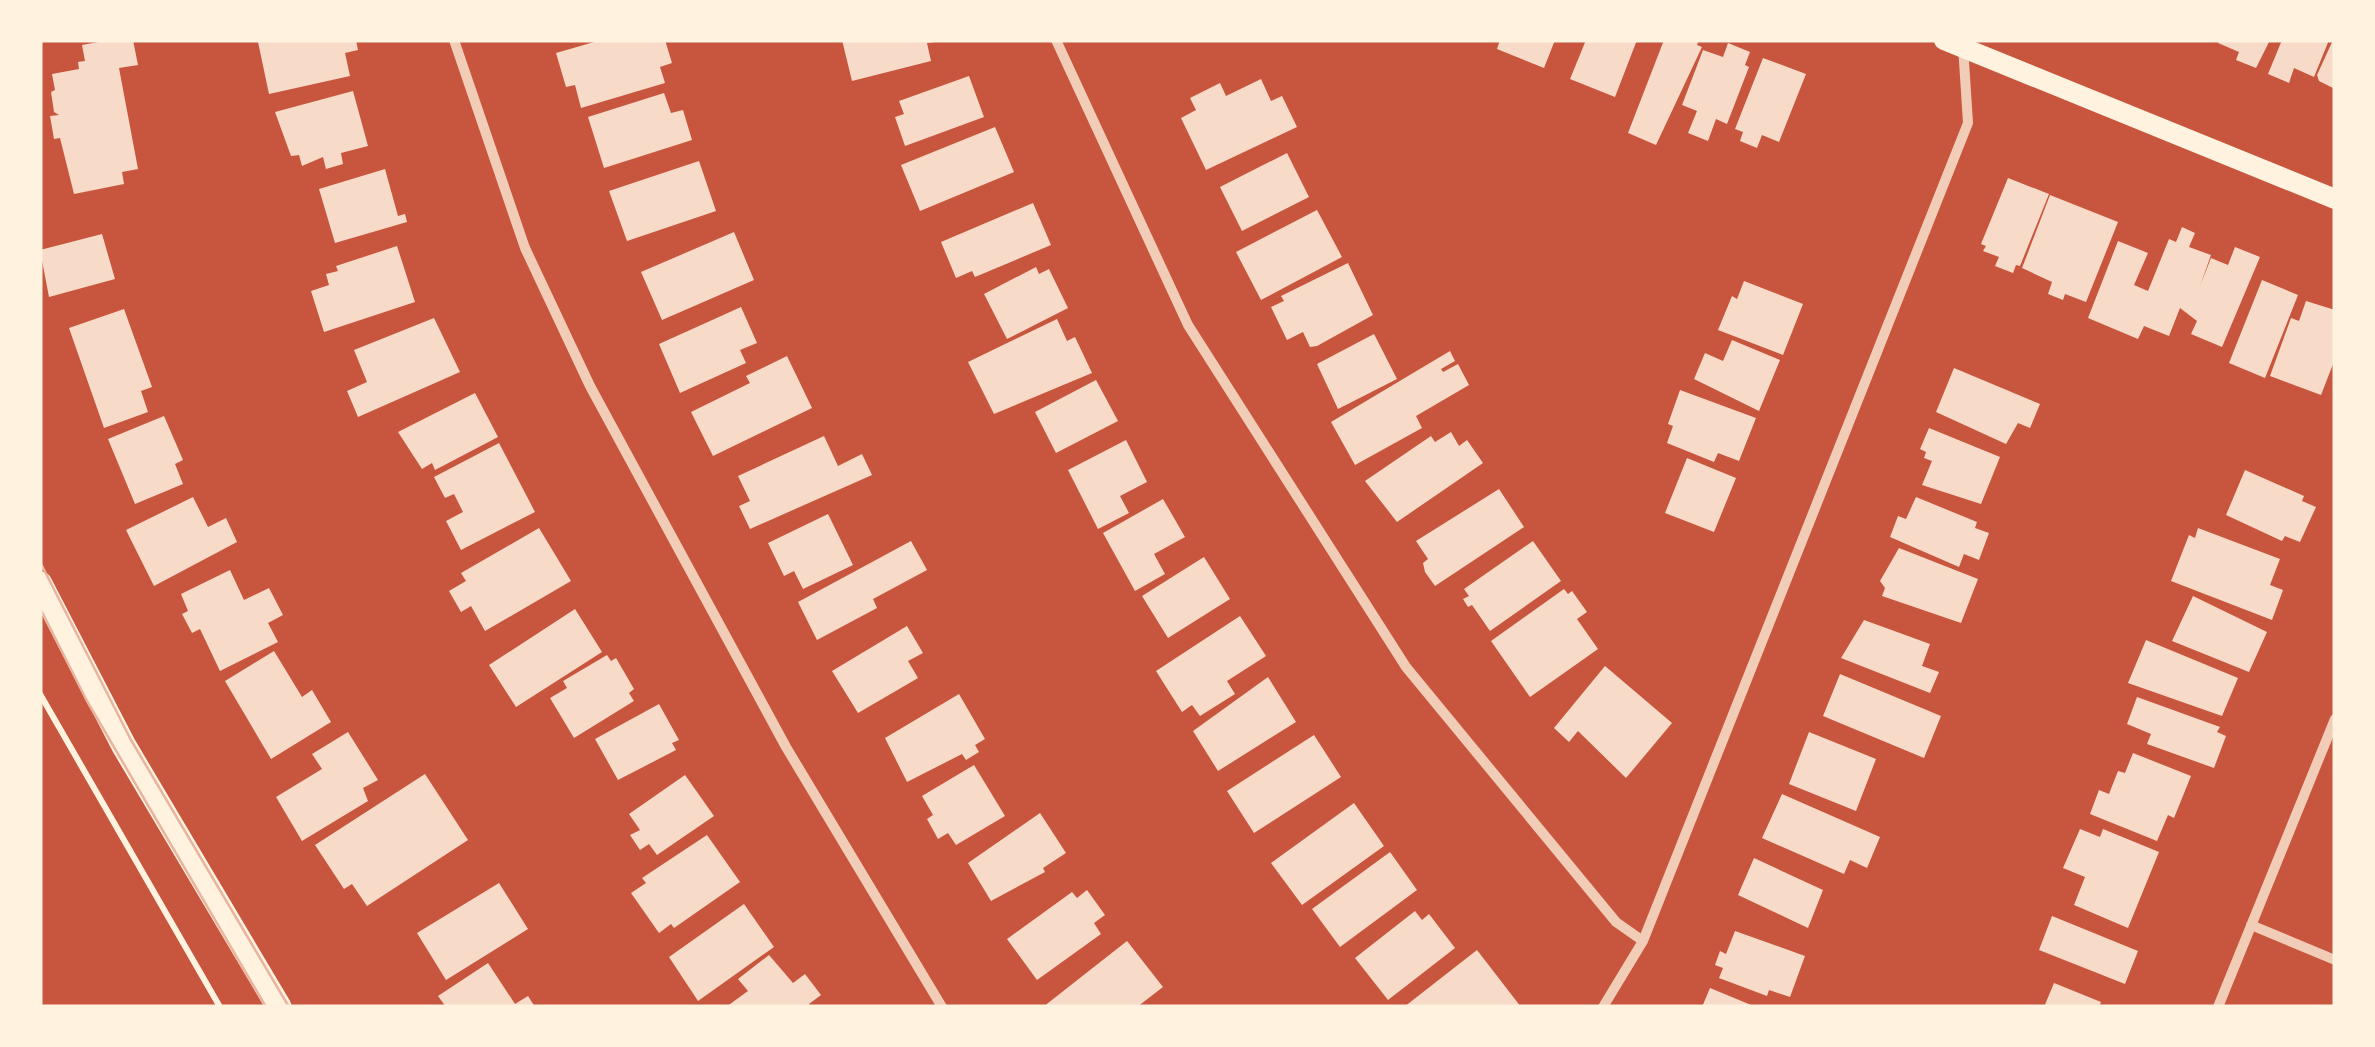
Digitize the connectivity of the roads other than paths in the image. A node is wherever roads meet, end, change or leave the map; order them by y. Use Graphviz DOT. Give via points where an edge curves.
graph roads {
  1 [pos="454,40"];
  2 [pos="1056,40"];
  3 [pos="1944,40"];
  4 [pos="1963,44"];
  5 [pos="2335,199"];
  6 [pos="40,584"];
  7 [pos="2335,719"];
  8 [pos="2251,925"];
  9 [pos="1643,941"];
  10 [pos="2335,960"];
  11 [pos="278,1007"];
  12 [pos="942,1007"];
  13 [pos="1603,1007"];
  14 [pos="2218,1007"];
  1 -- 12 [label="street" via="525,248 590,386 786,747"];
  2 -- 9 [label="street" via="1188,325 1406,667 1616,922"];
  3 -- 4 [label="main road"];
  4 -- 5 [label="main road"];
  4 -- 9 [label="street" via="1968,123"];
  6 -- 11 [label="main road" via="124,746"];
  7 -- 8 [label="street"];
  8 -- 10 [label="street"];
  8 -- 14 [label="street"];
  9 -- 13 [label="street"];
}
